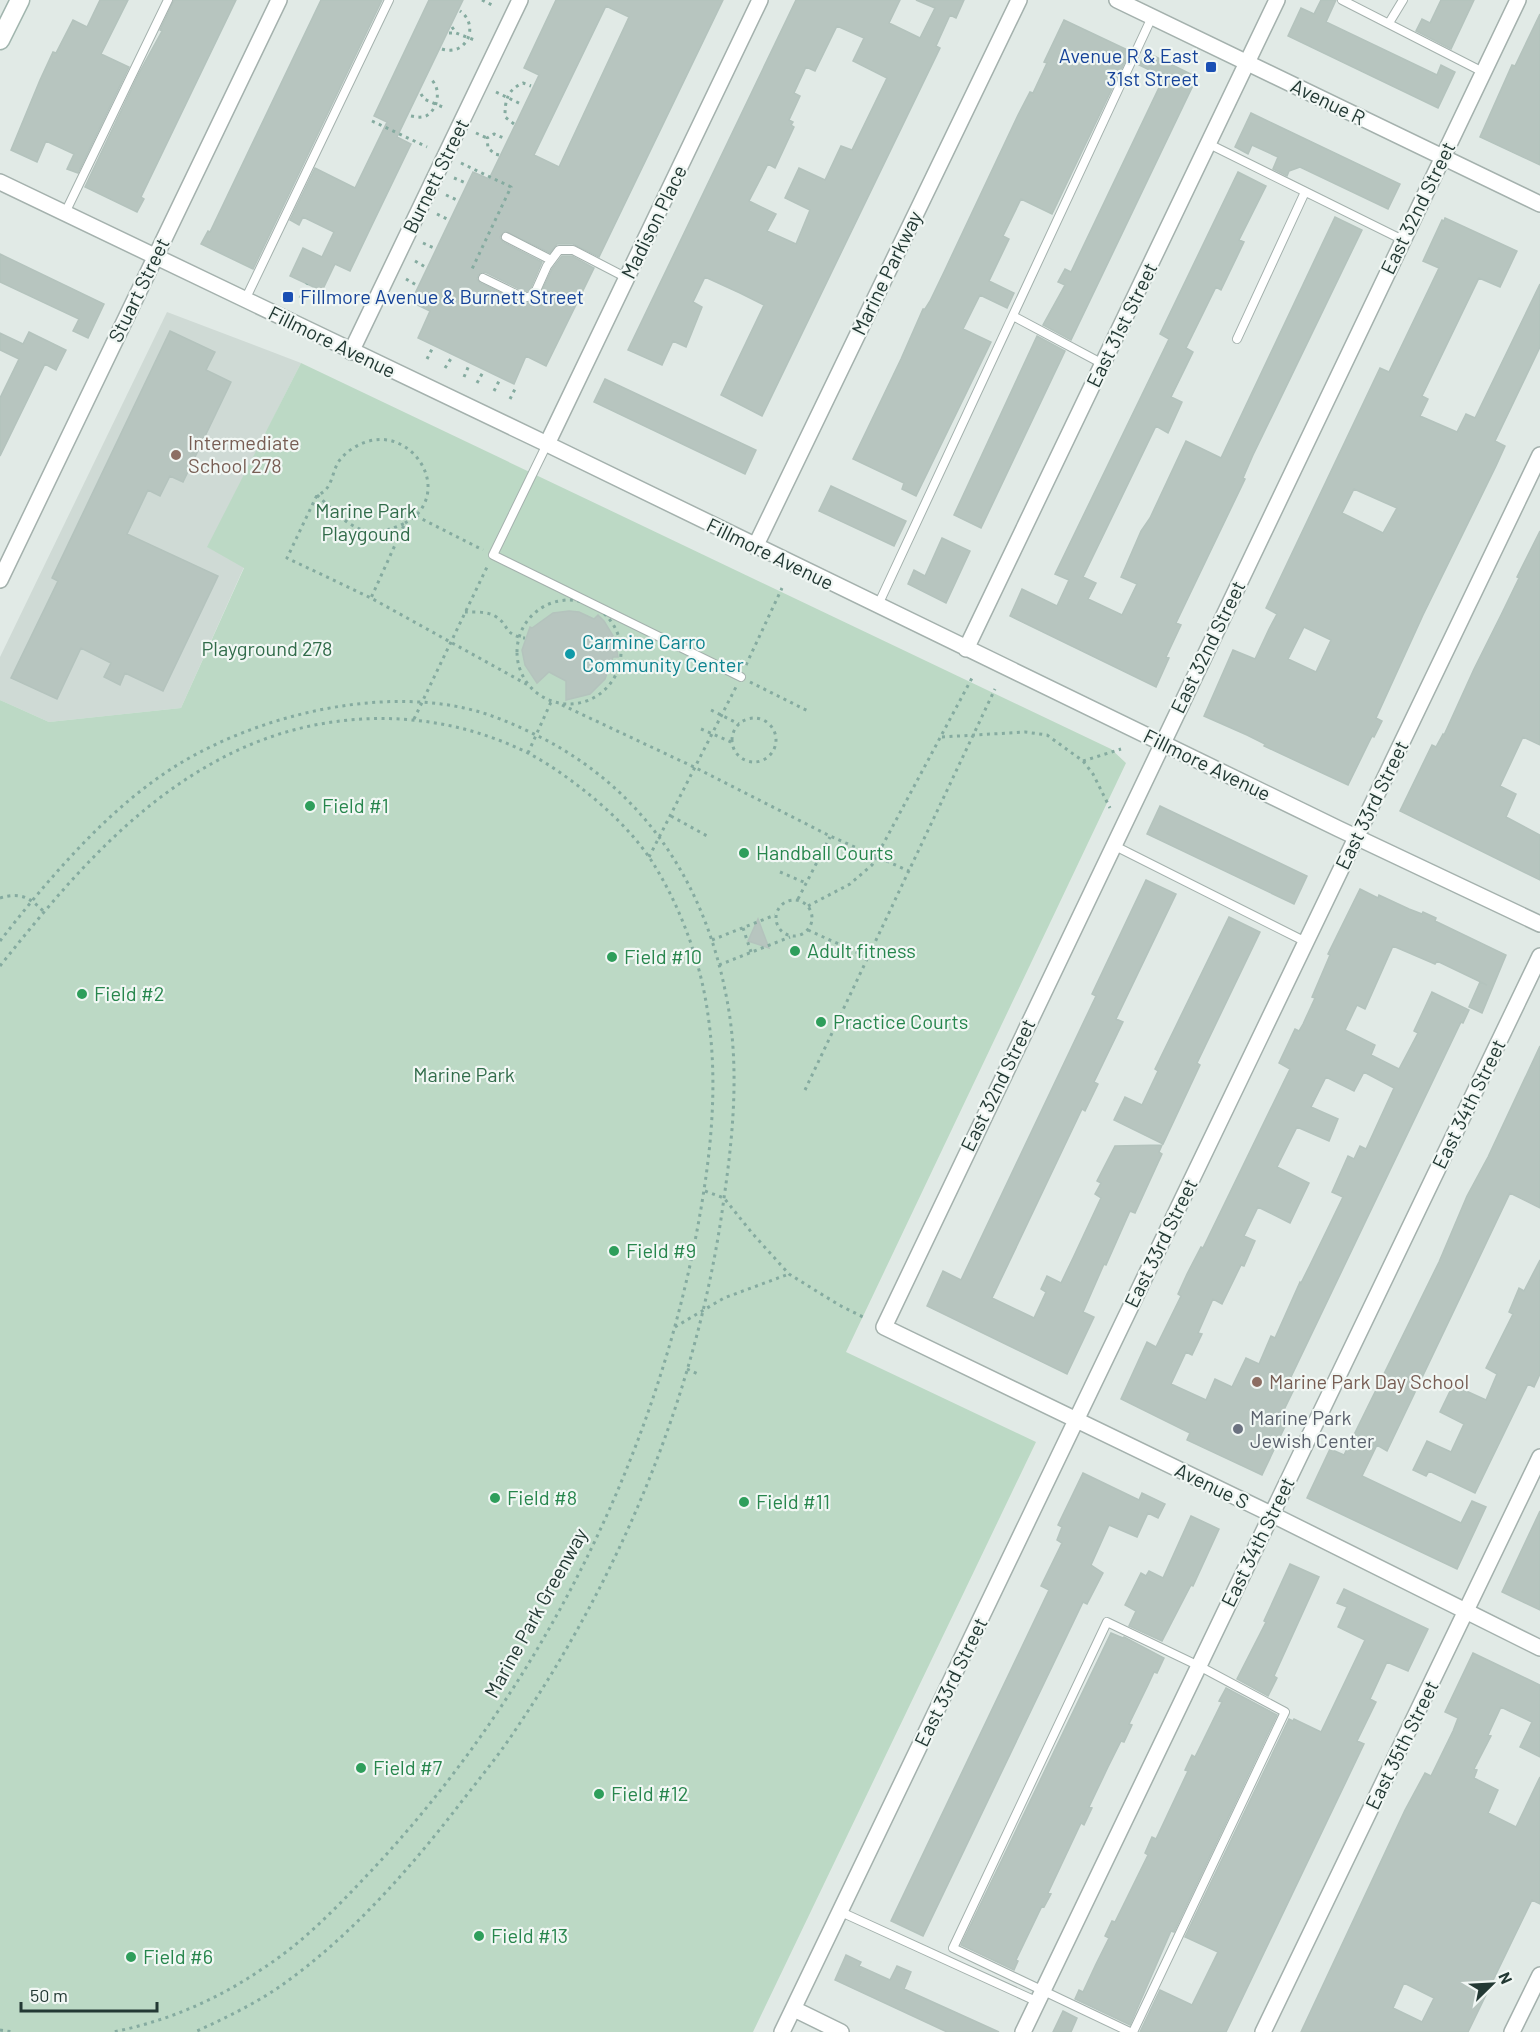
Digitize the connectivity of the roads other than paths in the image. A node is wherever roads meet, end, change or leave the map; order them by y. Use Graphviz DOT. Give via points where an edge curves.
graph roads {
  1 [pos="20,0"];
  2 [pos="168,0"];
  3 [pos="279,0"];
  4 [pos="389,0"];
  5 [pos="520,0"];
  6 [pos="760,0"];
  7 [pos="1019,0"];
  8 [pos="1117,0"];
  9 [pos="1278,0"];
  10 [pos="1342,0"];
  11 [pos="1403,0"];
  12 [pos="1518,0"];
  13 [pos="1152,17"];
  14 [pos="1389,23"];
  15 [pos="0,40"];
  16 [pos="1248,63"];
  17 [pos="1484,72"];
  18 [pos="1209,144"];
  19 [pos="1442,157"];
  20 [pos="0,182"];
  21 [pos="1305,192"];
  22 [pos="1540,204"];
  23 [pos="65,213"];
  24 [pos="506,237"];
  25 [pos="1403,240"];
  26 [pos="155,257"];
  27 [pos="551,260"];
  28 [pos="483,278"];
  29 [pos="627,278"];
  30 [pos="245,300"];
  31 [pos="1013,316"];
  32 [pos="1237,339"];
  33 [pos="351,352"];
  34 [pos="1103,364"];
  35 [pos="547,444"];
  36 [pos="1540,455"];
  37 [pos="755,547"];
  38 [pos="0,580"];
  39 [pos="878,606"];
  40 [pos="966,649"];
  41 [pos="741,677"];
  42 [pos="1161,743"];
  43 [pos="1356,838"];
  44 [pos="1113,845"];
  45 [pos="1540,924"];
  46 [pos="1306,942"];
  47 [pos="1540,956"];
  48 [pos="884,1327"];
  49 [pos="1076,1421"];
  50 [pos="1540,1457"];
  51 [pos="1271,1514"];
  52 [pos="1466,1612"];
  53 [pos="1540,1648"];
  54 [pos="1199,1666"];
  55 [pos="841,1912"];
  56 [pos="1540,1975"];
  57 [pos="1040,1996"];
  58 [pos="794,2009"];
  59 [pos="783,2032"];
  60 [pos="841,2032"];
  61 [pos="1023,2032"];
  62 [pos="1131,2032"];
  63 [pos="1263,2032"];
  64 [pos="1512,2032"];
  1 -- 15 [label="main road"];
  2 -- 23 [label="lane"];
  3 -- 26 [label="street, Stuart Street"];
  4 -- 30 [label="lane"];
  5 -- 33 [label="street, Burnett Street"];
  6 -- 29 [label="street, Madison Place"];
  7 -- 37 [label="street, Marine Parkway"];
  8 -- 13 [label="street, Avenue R"];
  9 -- 16 [label="street, East 31st Street"];
  10 -- 14 [label="lane"];
  11 -- 14 [label="lane"];
  12 -- 17 [label="street, East 32nd Street"];
  13 -- 16 [label="street, Avenue R"];
  13 -- 31 [label="lane"];
  14 -- 17 [label="lane"];
  16 -- 18 [label="street, East 31st Street"];
  16 -- 19 [label="street, Avenue R"];
  17 -- 19 [label="street, East 32nd Street"];
  18 -- 21 [label="lane"];
  18 -- 34 [label="street, East 31st Street"];
  19 -- 22 [label="street, Avenue R"];
  19 -- 25 [label="street, East 32nd Street"];
  20 -- 23 [label="street, Fillmore Avenue"];
  21 -- 25 [label="lane"];
  21 -- 32 [label="lane"];
  23 -- 26 [label="street, Fillmore Avenue"];
  24 -- 27 [label="lane"];
  25 -- 42 [label="street, East 32nd Street"];
  26 -- 30 [label="street, Fillmore Avenue"];
  26 -- 38 [label="street, Stuart Street"];
  27 -- 28 [label="lane" via="534,295 524,298"];
  27 -- 29 [label="lane" via="559,250 573,250"];
  29 -- 35 [label="street, Madison Place"];
  30 -- 33 [label="street, Fillmore Avenue"];
  31 -- 34 [label="lane"];
  31 -- 39 [label="lane"];
  33 -- 35 [label="street, Fillmore Avenue"];
  34 -- 40 [label="street, East 31st Street"];
  35 -- 37 [label="street, Fillmore Avenue"];
  35 -- 41 [label="lane" via="493,555"];
  36 -- 43 [label="street, East 33rd Street"];
  37 -- 39 [label="street, Fillmore Avenue"];
  39 -- 40 [label="street, Fillmore Avenue"];
  40 -- 42 [label="street, Fillmore Avenue"];
  42 -- 43 [label="street, Fillmore Avenue"];
  42 -- 44 [label="street, East 32nd Street"];
  43 -- 45 [label="street, Fillmore Avenue"];
  43 -- 46 [label="street, East 33rd Street"];
  44 -- 46 [label="lane"];
  44 -- 48 [label="street, East 32nd Street"];
  46 -- 49 [label="street, East 33rd Street"];
  47 -- 51 [label="street, East 34th Street"];
  48 -- 49 [label="street, Avenue S"];
  49 -- 51 [label="street, Avenue S"];
  49 -- 55 [label="street, East 33rd Street"];
  50 -- 52 [label="street, East 35th Street"];
  51 -- 52 [label="street, Avenue S"];
  51 -- 54 [label="street, East 34th Street"];
  52 -- 53 [label="street, Avenue S"];
  52 -- 63 [label="street, East 35th Street"];
  54 -- 57 [label="street, East 34th Street"];
  54 -- 57 [label="lane" via="1107,1623 1102,1633 953,1948"];
  54 -- 62 [label="lane" via="1285,1712"];
  55 -- 57 [label="lane"];
  55 -- 58 [label="street, East 33rd Street"];
  56 -- 64 [label="street"];
  57 -- 61 [label="street, East 34th Street"];
  57 -- 62 [label="lane"];
  58 -- 59 [label="street, East 33rd Street"];
  58 -- 60 [label="street"];
}
